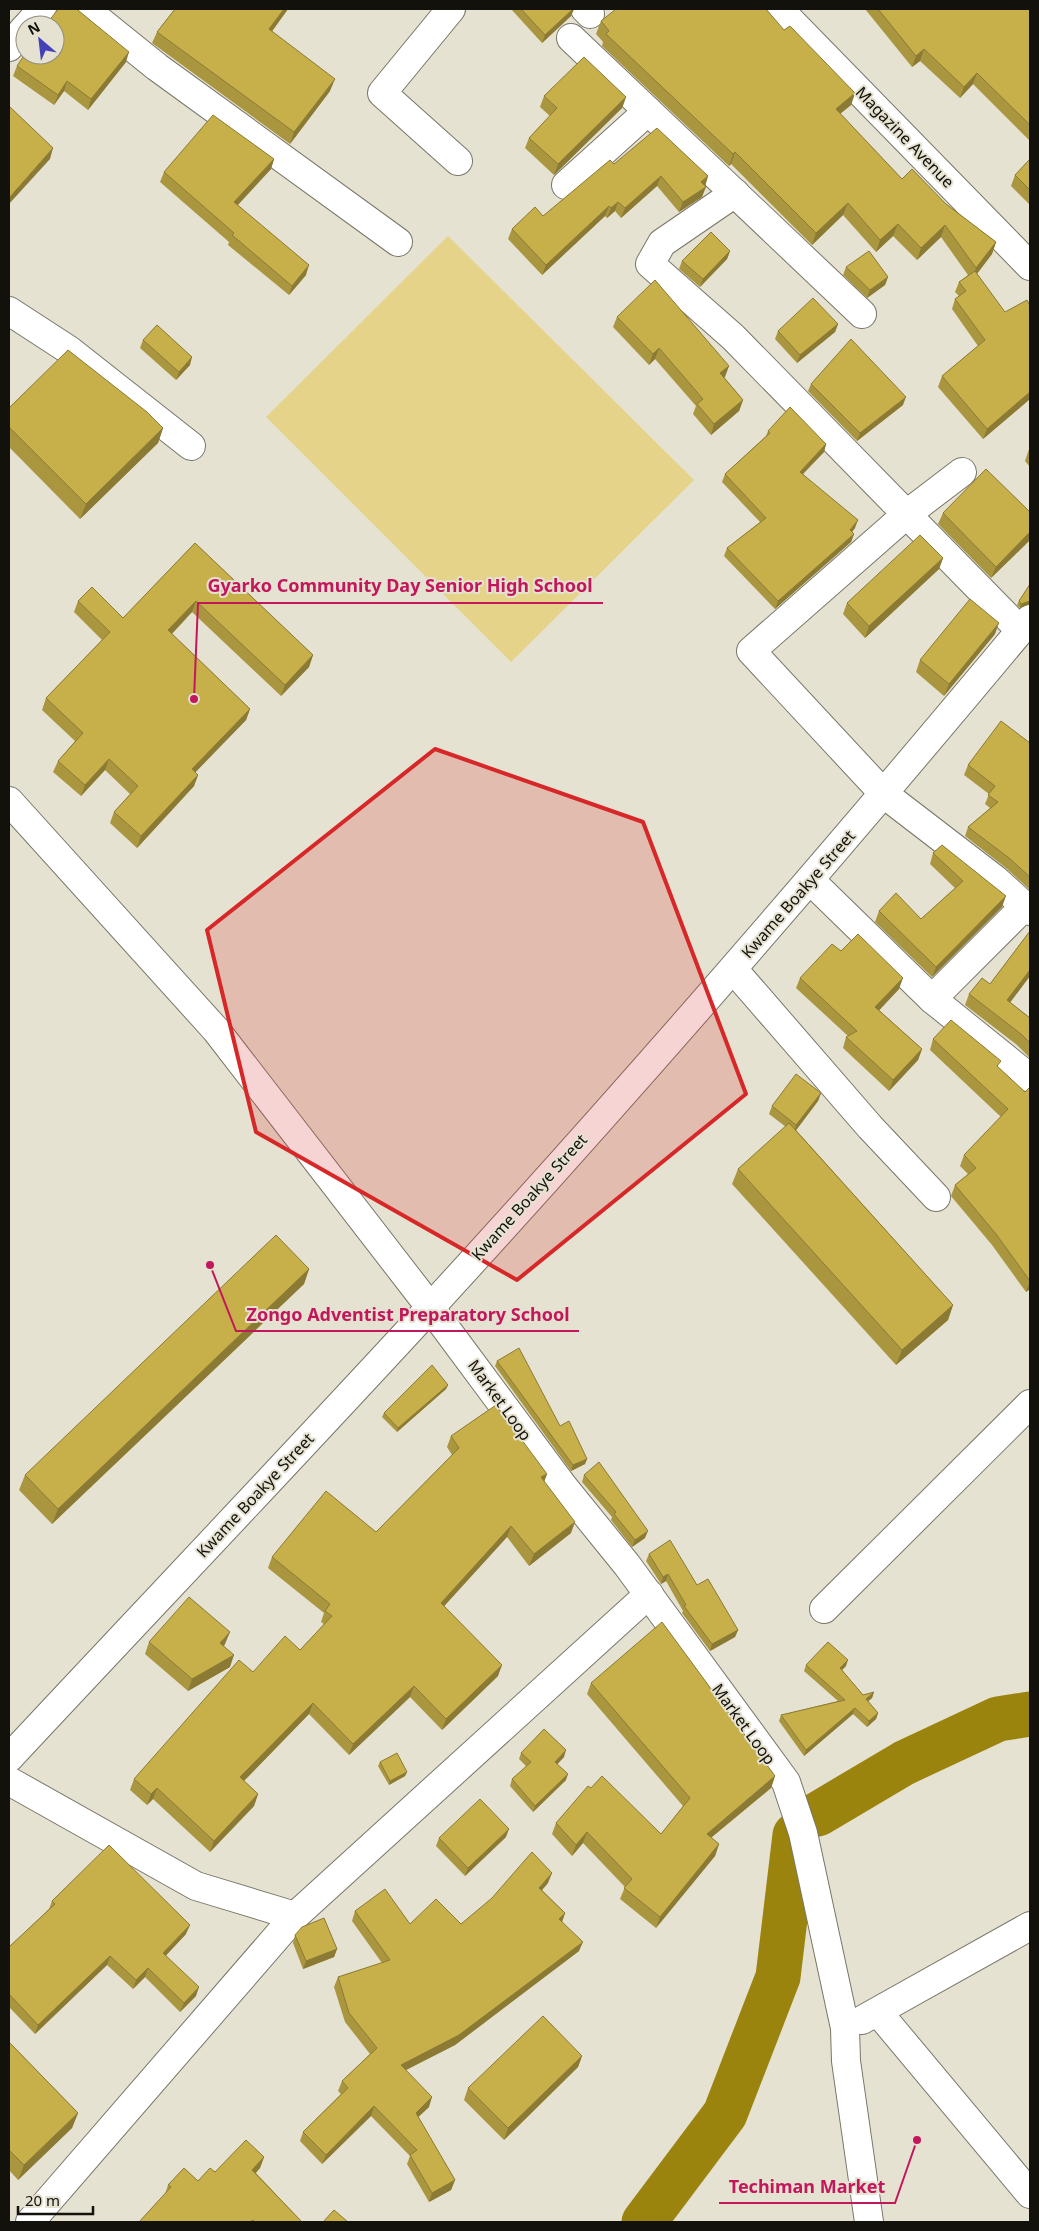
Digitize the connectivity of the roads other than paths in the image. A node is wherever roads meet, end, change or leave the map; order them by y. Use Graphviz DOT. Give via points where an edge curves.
graph roads {
  1 [pos="85,9"];
  2 [pos="451,9"];
  3 [pos="779,9"];
  4 [pos="571,38"];
  5 [pos="648,111"];
  6 [pos="458,161"];
  7 [pos="566,185"];
  8 [pos="735,193"];
  9 [pos="398,242"];
  10 [pos="1030,266"];
  11 [pos="9,311"];
  12 [pos="862,314"];
  13 [pos="191,446"];
  14 [pos="962,472"];
  15 [pos="907,514"];
  16 [pos="1025,624"];
  17 [pos="884,794"];
  18 [pos="9,801"];
  19 [pos="810,880"];
  20 [pos="1028,909"];
  21 [pos="733,969"];
  22 [pos="932,999"];
  23 [pos="1030,1078"];
  24 [pos="936,1197"];
  25 [pos="430,1307"];
  26 [pos="1030,1404"];
  27 [pos="649,1594"];
  28 [pos="824,1609"];
  29 [pos="9,1758"];
  30 [pos="9,1781"];
  31 [pos="295,1916"];
  32 [pos="1030,1926"];
  33 [pos="878,2012"];
  34 [pos="845,2028"];
  35 [pos="1030,2194"];
  36 [pos="30,2222"];
  37 [pos="869,2222"];
  1 -- 9 [label="street" via="157,67"];
  2 -- 6 [label="street" via="382,93"];
  3 -- 10 [label="street, Magazine Avenue"];
  4 -- 5 [label="street"];
  5 -- 7 [label="street"];
  5 -- 8 [label="street"];
  8 -- 12 [label="street"];
  8 -- 15 [label="street" via="662,243 650,264 733,337"];
  11 -- 13 [label="street" via="69,350"];
  14 -- 15 [label="street"];
  15 -- 16 [label="street"];
  15 -- 17 [label="street" via="751,651"];
  16 -- 17 [label="street, Kwame Boakye Street"];
  17 -- 19 [label="street, Kwame Boakye Street"];
  17 -- 20 [label="street" via="996,880"];
  18 -- 25 [label="street, Market Loop" via="216,1030"];
  19 -- 21 [label="street, Kwame Boakye Street"];
  19 -- 22 [label="street"];
  20 -- 22 [label="street"];
  21 -- 24 [label="street" via="870,1128"];
  21 -- 25 [label="street, Kwame Boakye Street"];
  22 -- 23 [label="street"];
  25 -- 27 [label="street, Market Loop" via="563,1486"];
  25 -- 29 [label="street, Kwame Boakye Street"];
  26 -- 28 [label="street"];
  27 -- 31 [label="street"];
  27 -- 34 [label="street, Market Loop" via="786,1782 803,1833"];
  30 -- 31 [label="street" via="196,1886"];
  31 -- 36 [label="street"];
  32 -- 33 [label="street"];
  33 -- 34 [label="street"];
  33 -- 35 [label="street"];
  34 -- 37 [label="street, Market Loop" via="846,2061"];
}
